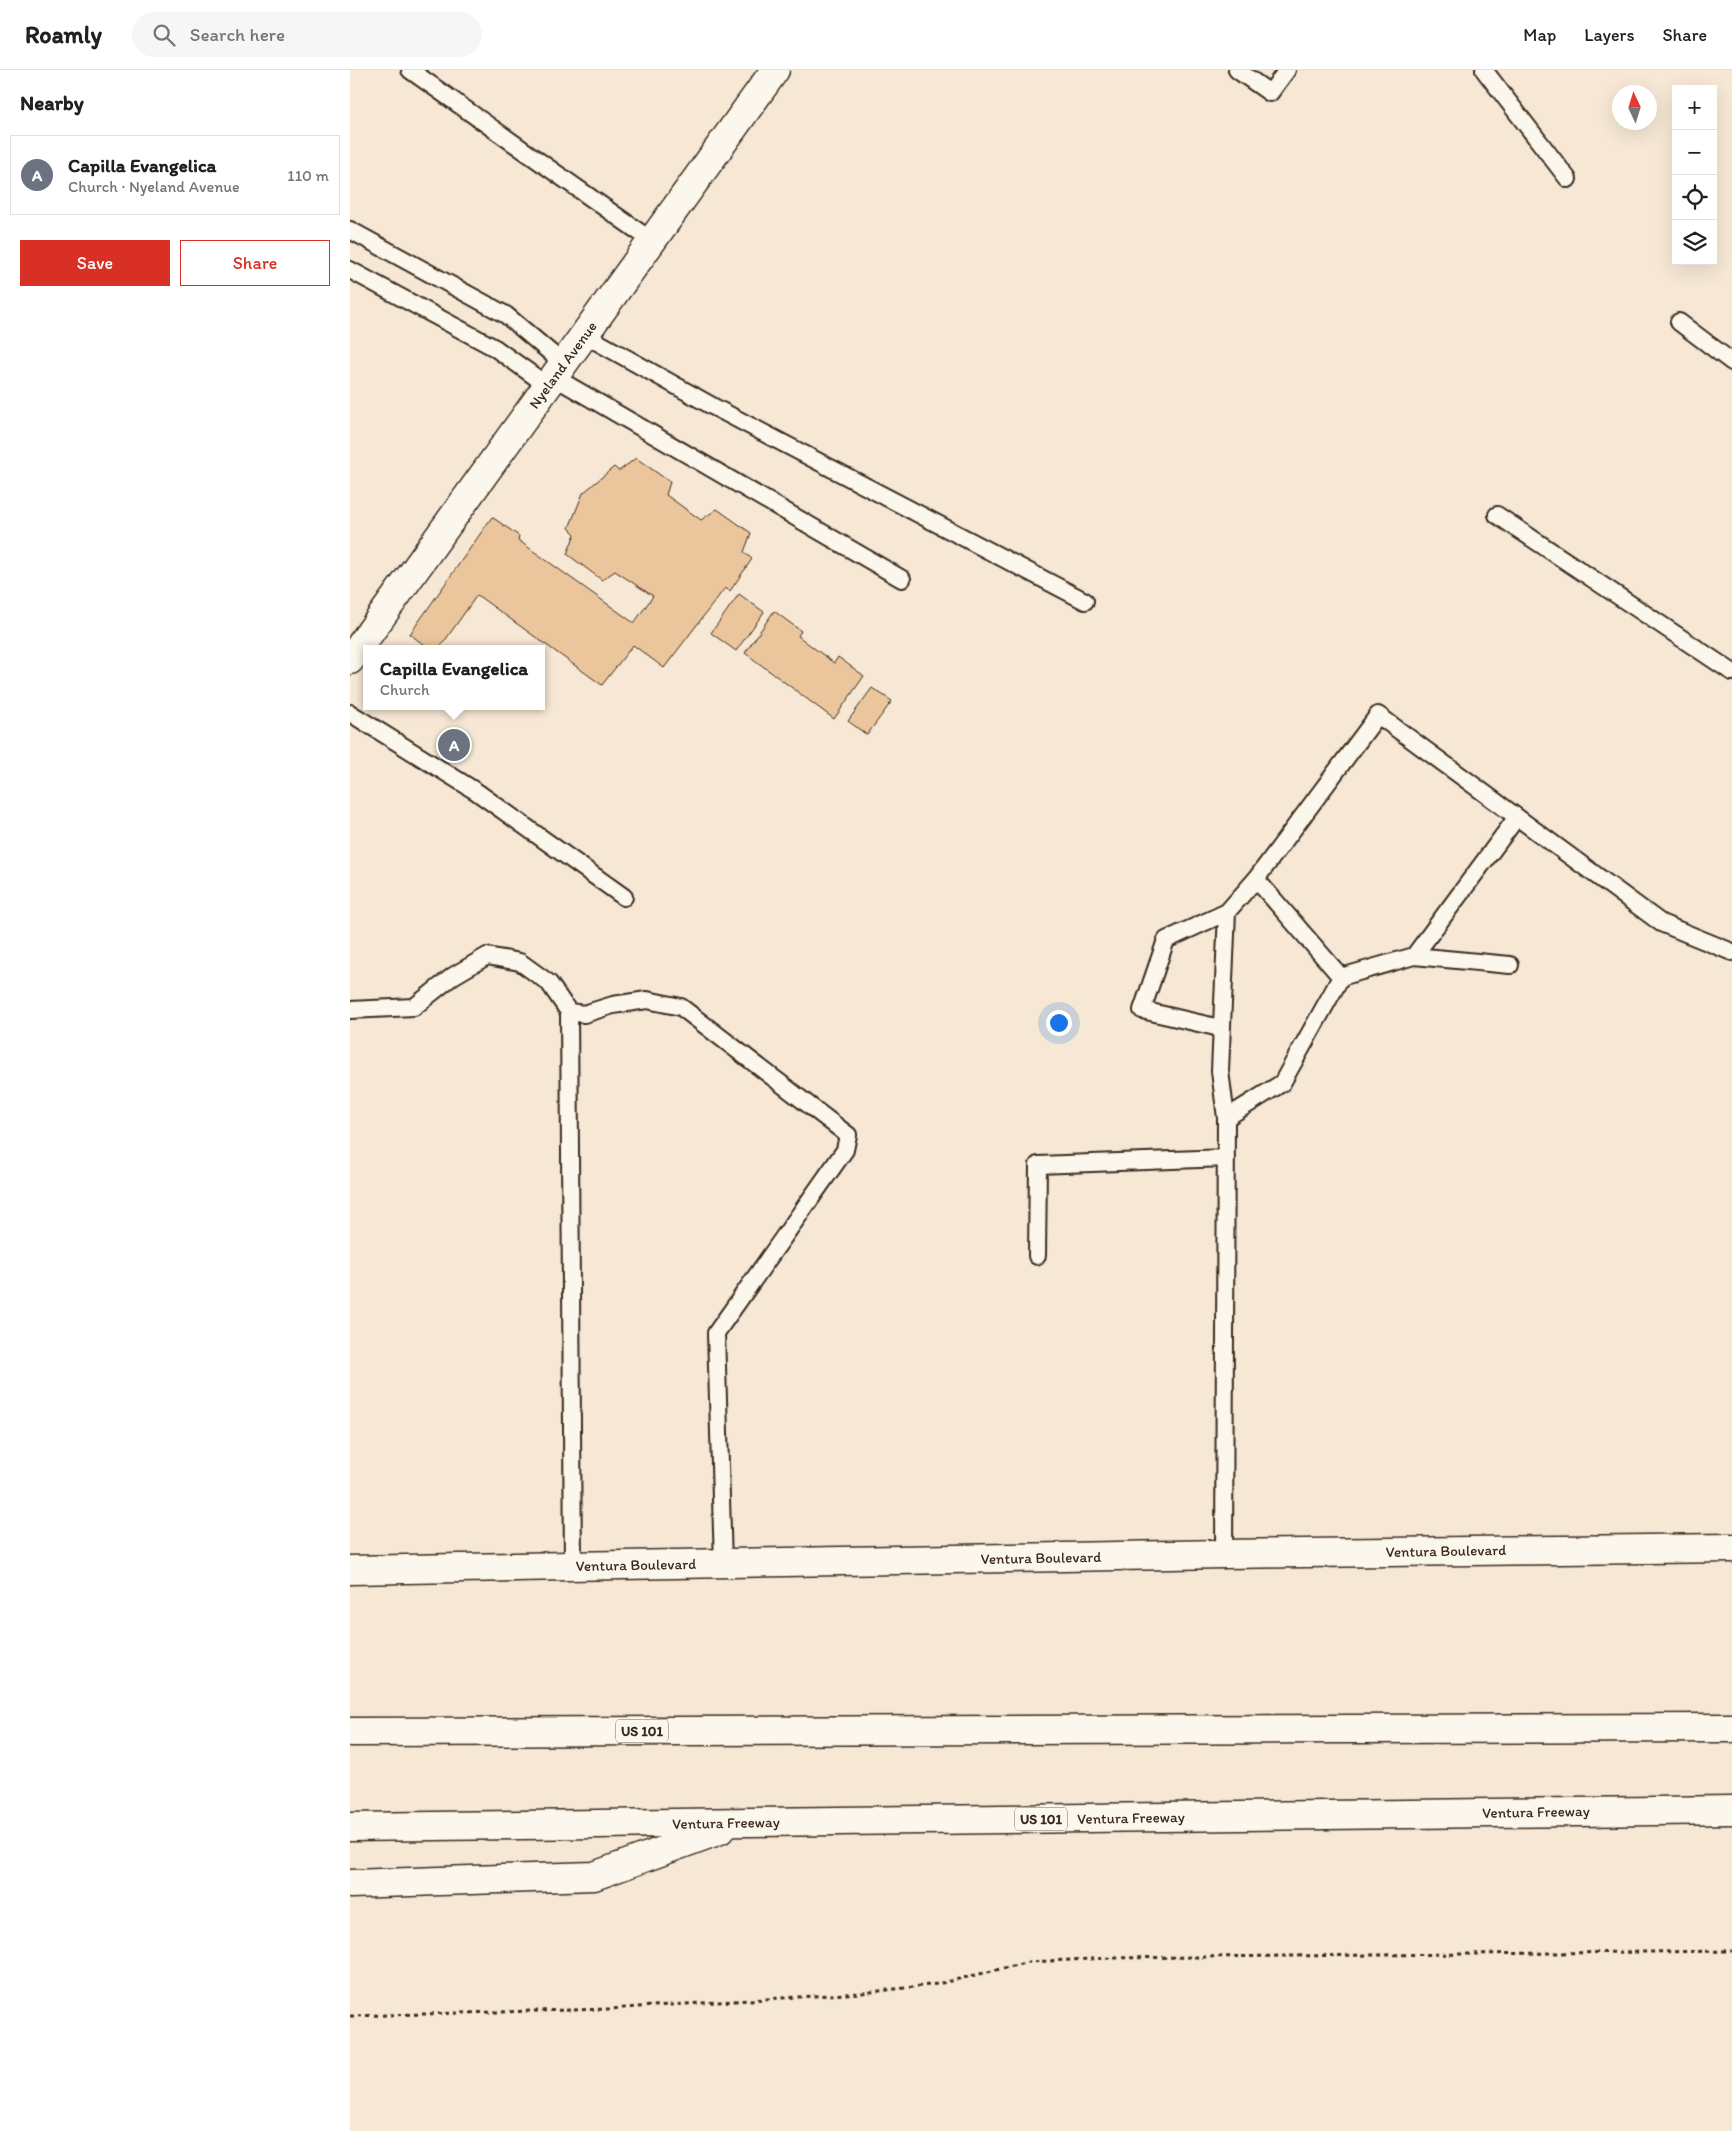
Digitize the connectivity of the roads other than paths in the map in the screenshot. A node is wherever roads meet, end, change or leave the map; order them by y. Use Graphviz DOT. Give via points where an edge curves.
graph roads {
  1 [pos="410,70"];
  2 [pos="775,70"];
  3 [pos="1237,70"];
  4 [pos="1287,70"];
  5 [pos="1484,70"];
  6 [pos="1568,179"];
  7 [pos="350,230"];
  8 [pos="652,241"];
  9 [pos="350,270"];
  10 [pos="1679,322"];
  11 [pos="585,335"];
  12 [pos="1732,362"];
  13 [pos="555,376"];
  14 [pos="1497,515"];
  15 [pos="902,578"];
  16 [pos="1085,601"];
  17 [pos="350,660"];
  18 [pos="1732,672"];
  19 [pos="350,713"];
  20 [pos="1517,817"];
  21 [pos="1256,879"];
  22 [pos="624,897"];
  23 [pos="1227,912"];
  24 [pos="1732,952"];
  25 [pos="1414,956"];
  26 [pos="1510,965"];
  27 [pos="1341,977"];
  28 [pos="350,1010"];
  29 [pos="569,1012"];
  30 [pos="1220,1028"];
  31 [pos="1226,1118"];
  32 [pos="1226,1158"];
  33 [pos="1037,1256"];
  34 [pos="1732,1548"];
  35 [pos="1224,1554"];
  36 [pos="723,1564"];
  37 [pos="574,1566"];
  38 [pos="350,1570"];
  39 [pos="1732,1728"];
  40 [pos="350,1732"];
  41 [pos="1732,1810"];
  42 [pos="739,1823"];
  43 [pos="350,1827"];
  44 [pos="350,1884"];
  1 -- 8 [label="lane"];
  2 -- 8 [label="main road, Nyeland Avenue"];
  3 -- 4 [label="lane" via="1270,92"];
  5 -- 6 [label="lane"];
  7 -- 13 [label="lane" via="506,316"];
  8 -- 11 [label="main road, Nyeland Avenue"];
  9 -- 13 [label="lane" via="495,348"];
  10 -- 12 [label="lane"];
  11 -- 13 [label="main road, Nyeland Avenue"];
  11 -- 16 [label="lane" via="714,407"];
  13 -- 15 [label="lane"];
  13 -- 17 [label="main road, Nyeland Avenue"];
  14 -- 18 [label="lane"];
  19 -- 22 [label="lane" via="477,792"];
  20 -- 21 [label="lane" via="1378,715"];
  20 -- 24 [label="lane" via="1661,923"];
  20 -- 25 [label="lane"];
  21 -- 23 [label="lane"];
  21 -- 27 [label="lane"];
  23 -- 30 [label="lane"];
  23 -- 30 [label="lane" via="1166,940 1142,1010"];
  25 -- 26 [label="lane"];
  25 -- 27 [label="lane"];
  27 -- 31 [label="lane" via="1282,1083"];
  28 -- 29 [label="lane" via="414,1007 453,976 487,956 520,962 549,983"];
  29 -- 36 [label="lane" via="584,1014 647,1000 680,1007 848,1135 845,1150 716,1333"];
  29 -- 37 [label="lane"];
  30 -- 31 [label="lane" via="1220,1071"];
  31 -- 32 [label="lane"];
  32 -- 33 [label="lane" via="1038,1165"];
  32 -- 35 [label="lane"];
  34 -- 35 [label="main road, Ventura Boulevard"];
  35 -- 36 [label="main road, Ventura Boulevard"];
  36 -- 37 [label="main road, Ventura Boulevard"];
  37 -- 38 [label="main road, Ventura Boulevard"];
  39 -- 40 [label="main road, US 101"];
  41 -- 42 [label="main road, Ventura Freeway / US 101"];
  42 -- 43 [label="main road, Ventura Freeway / US 101"];
  42 -- 44 [label="main road" via="594,1876"];
}
